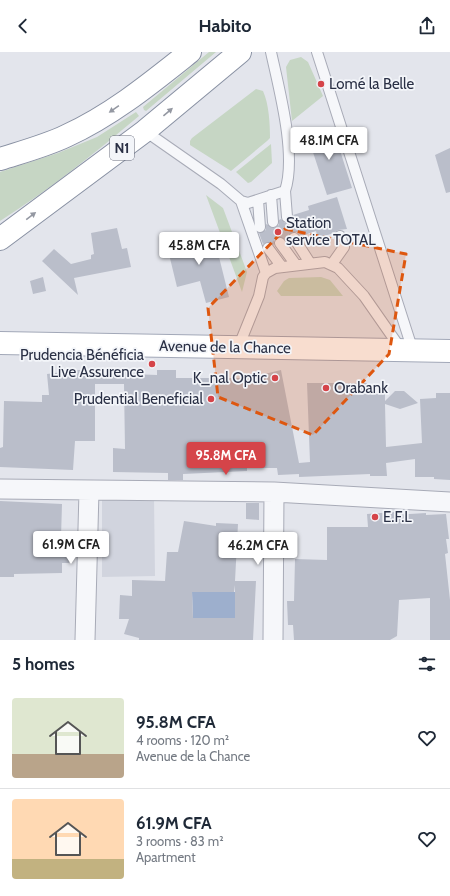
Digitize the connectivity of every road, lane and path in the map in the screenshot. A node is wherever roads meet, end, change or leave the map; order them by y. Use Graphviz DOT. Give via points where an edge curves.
graph roads {
  1 [pos="190,52"];
  2 [pos="240,52"];
  3 [pos="271,52"];
  4 [pos="317,52"];
  5 [pos="145,131"];
  6 [pos="0,159"];
  7 [pos="285,191"];
  8 [pos="271,196"];
  9 [pos="258,200"];
  10 [pos="241,201"];
  11 [pos="287,217"];
  12 [pos="273,222"];
  13 [pos="260,227"];
  14 [pos="340,236"];
  15 [pos="294,238"];
  16 [pos="0,239"];
  17 [pos="280,243"];
  18 [pos="268,248"];
  19 [pos="310,263"];
  20 [pos="332,264"];
  21 [pos="296,265"];
  22 [pos="282,267"];
  23 [pos="266,273"];
  24 [pos="0,343"];
  25 [pos="238,348"];
  26 [pos="407,351"];
  27 [pos="450,351"];
  28 [pos="0,489"];
  29 [pos="89,491"];
  30 [pos="274,492"];
  31 [pos="450,502"];
  32 [pos="85,640"];
  33 [pos="273,640"];
  1 -- 6 [label="main road, N1, one-way" via="103,117 35,149"];
  5 -- 2 [label="main road, N1, one-way"];
  3 -- 7 [label="lane" via="287,131 289,181"];
  4 -- 26 [label="lane"];
  5 -- 10 [label="lane"];
  16 -- 5 [label="main road, N1, one-way"];
  7 -- 8 [label="lane"];
  7 -- 11 [label="lane"];
  8 -- 9 [label="lane"];
  8 -- 12 [label="lane"];
  9 -- 10 [label="lane" via="248,203"];
  9 -- 13 [label="lane"];
  10 -- 23 [label="lane"];
  14 -- 20 [label="lane" via="344,247"];
  15 -- 19 [label="lane"];
  17 -- 21 [label="lane"];
  18 -- 22 [label="lane"];
  19 -- 20 [label="lane"];
  19 -- 21 [label="lane"];
  20 -- 26 [label="lane" via="364,296"];
  21 -- 22 [label="lane"];
  22 -- 23 [label="lane"];
  23 -- 25 [label="lane" via="262,277 259,296"];
  24 -- 25 [label="main road, Avenue de la Chance"];
  25 -- 26 [label="main road, Avenue de la Chance"];
  26 -- 27 [label="main road, Avenue de la Chance"];
  28 -- 29 [label="street"];
  29 -- 30 [label="street"];
  29 -- 32 [label="street"];
  30 -- 31 [label="street"];
  30 -- 33 [label="street"];
}
